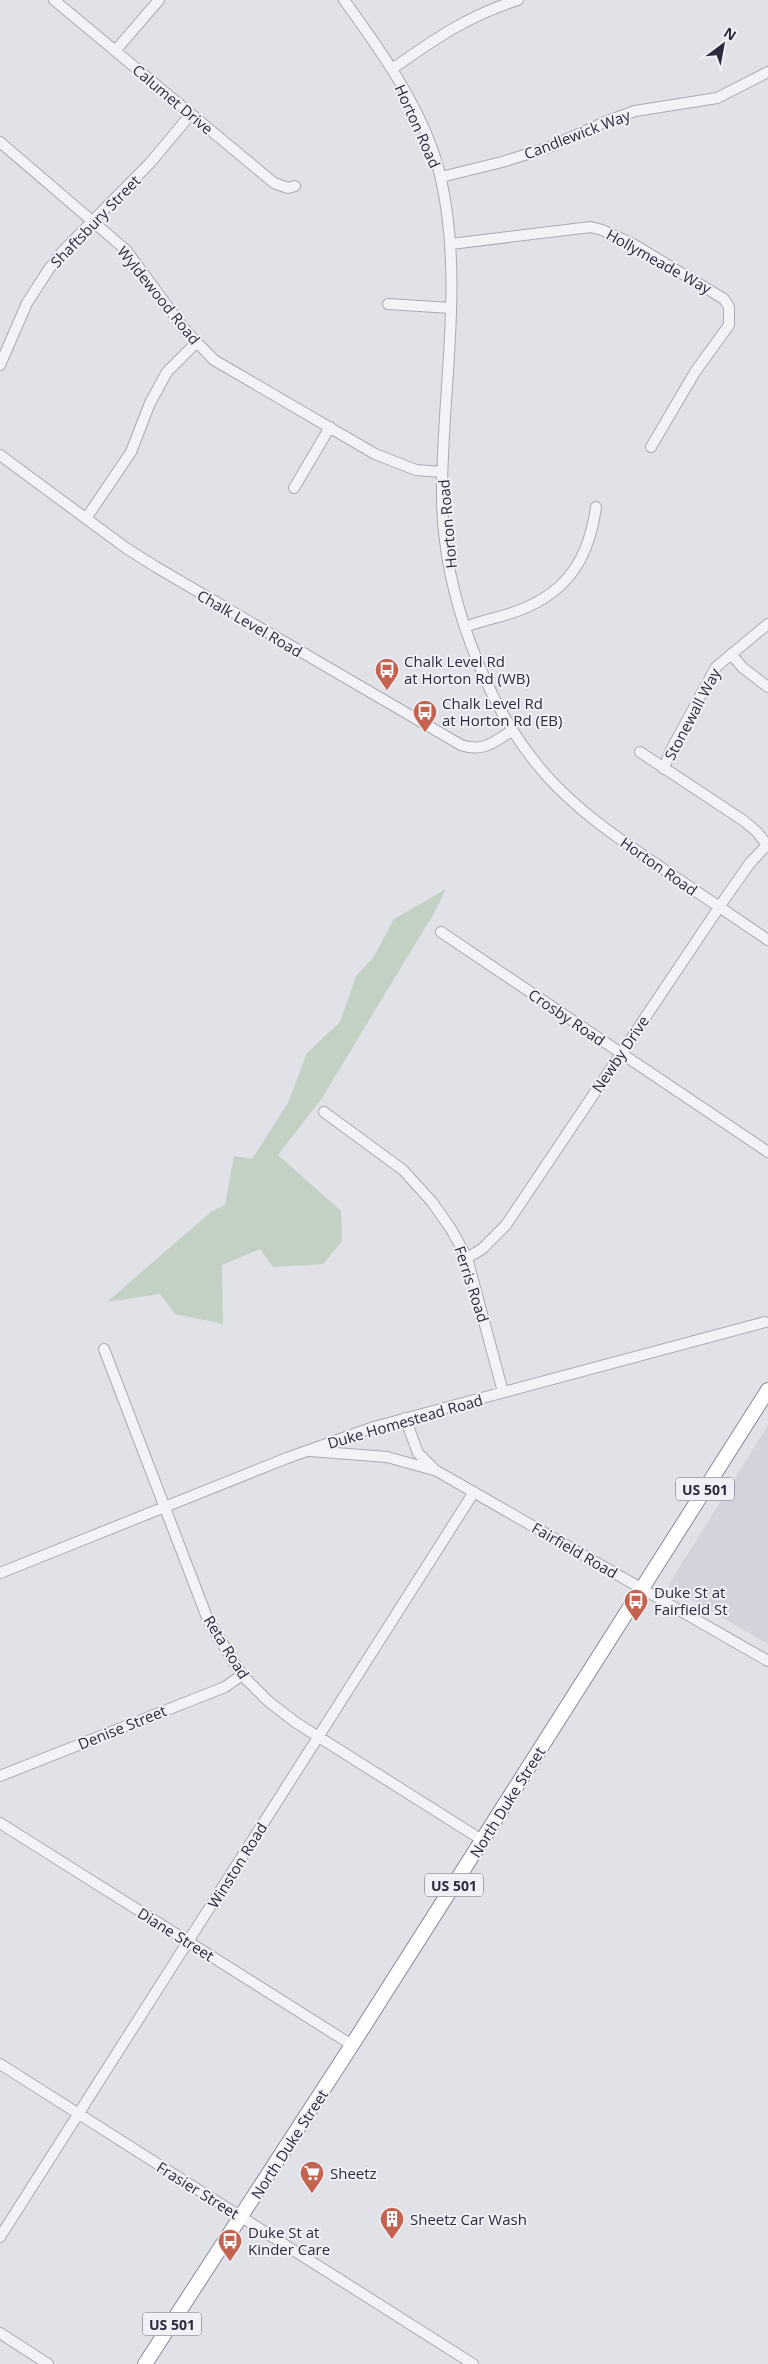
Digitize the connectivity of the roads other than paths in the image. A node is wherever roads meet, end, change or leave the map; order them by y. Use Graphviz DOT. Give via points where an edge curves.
graph roads {
  1 [pos="54,0"];
  2 [pos="159,0"];
  3 [pos="344,0"];
  4 [pos="518,0"];
  5 [pos="115,51"];
  6 [pos="392,69"];
  7 [pos="768,72"];
  8 [pos="192,114"];
  9 [pos="0,142"];
  10 [pos="441,177"];
  11 [pos="295,186"];
  12 [pos="93,220"];
  13 [pos="451,244"];
  14 [pos="388,304"];
  15 [pos="451,308"];
  16 [pos="196,343"];
  17 [pos="0,365"];
  18 [pos="330,428"];
  19 [pos="651,447"];
  20 [pos="0,455"];
  21 [pos="442,472"];
  22 [pos="294,488"];
  23 [pos="596,507"];
  24 [pos="86,518"];
  25 [pos="768,624"];
  26 [pos="465,627"];
  27 [pos="731,654"];
  28 [pos="768,687"];
  29 [pos="513,730"];
  30 [pos="640,752"];
  31 [pos="664,769"];
  32 [pos="767,844"];
  33 [pos="719,907"];
  34 [pos="441,932"];
  35 [pos="768,940"];
  36 [pos="621,1054"];
  37 [pos="324,1112"];
  38 [pos="768,1152"];
  39 [pos="466,1258"];
  40 [pos="765,1322"];
  41 [pos="104,1349"];
  42 [pos="768,1390"];
  43 [pos="503,1392"];
  44 [pos="405,1418"];
  45 [pos="307,1451"];
  46 [pos="435,1470"];
  47 [pos="474,1492"];
  48 [pos="164,1507"];
  49 [pos="0,1573"];
  50 [pos="643,1588"];
  51 [pos="768,1662"];
  52 [pos="242,1675"];
  53 [pos="318,1736"];
  54 [pos="0,1776"];
  55 [pos="0,1823"];
  56 [pos="482,1840"];
  57 [pos="188,1942"];
  58 [pos="352,2045"];
  59 [pos="0,2064"];
  60 [pos="79,2114"];
  61 [pos="242,2217"];
  62 [pos="0,2237"];
  63 [pos="0,2333"];
  64 [pos="48,2364"];
  65 [pos="145,2364"];
  66 [pos="473,2364"];
  1 -- 5 [label="street, Calumet Drive"];
  2 -- 5 [label="street"];
  3 -- 6 [label="street, Horton Road"];
  4 -- 6 [label="street" via="442,34"];
  5 -- 8 [label="street, Calumet Drive"];
  6 -- 10 [label="street, Horton Road" via="423,129"];
  7 -- 10 [label="street, Candlewick Way" via="717,98 635,111 547,148"];
  8 -- 11 [label="street, Calumet Drive" via="274,183 288,188"];
  8 -- 12 [label="street, Shaftsbury Street" via="150,164"];
  9 -- 12 [label="street, Wyldewood Road"];
  10 -- 13 [label="street, Horton Road"];
  12 -- 16 [label="street, Wyldewood Road" via="135,262"];
  12 -- 17 [label="street, Shaftsbury Street" via="64,250 37,286"];
  13 -- 15 [label="street, Horton Road"];
  13 -- 19 [label="street, Hollymeade Way" via="591,227 633,244 724,298 729,307 729,325 695,372"];
  14 -- 15 [label="street"];
  15 -- 21 [label="street, Horton Road"];
  16 -- 18 [label="street, Wyldewood Road" via="214,360"];
  16 -- 24 [label="street" via="167,372 150,403 131,452"];
  18 -- 21 [label="street, Wyldewood Road" via="401,465"];
  18 -- 22 [label="street"];
  20 -- 24 [label="street, Chalk Level Road"];
  21 -- 26 [label="street, Horton Road" via="448,563"];
  23 -- 26 [label="street" via="587,547 559,588 519,610"];
  24 -- 29 [label="street, Chalk Level Road" via="156,567 461,745 476,749"];
  25 -- 27 [label="street, Stonewall Way"];
  26 -- 29 [label="street, Horton Road" via="487,681"];
  27 -- 28 [label="street"];
  27 -- 31 [label="street, Stonewall Way" via="716,667"];
  29 -- 33 [label="street, Horton Road" via="544,774 582,810"];
  30 -- 31 [label="street"];
  31 -- 32 [label="street" via="744,821"];
  32 -- 33 [label="street, Newby Drive"];
  33 -- 35 [label="street, Horton Road"];
  33 -- 36 [label="street, Newby Drive"];
  34 -- 36 [label="street, Crosby Road"];
  36 -- 38 [label="street, Crosby Road"];
  36 -- 39 [label="street, Newby Drive" via="506,1225 482,1249"];
  37 -- 39 [label="street, Ferris Road" via="404,1170 432,1202"];
  39 -- 43 [label="street, Ferris Road"];
  40 -- 43 [label="street, Duke Homestead Road"];
  41 -- 48 [label="street, Reta Road"];
  42 -- 50 [label="highway, North Duke Street / US 501"];
  43 -- 44 [label="street, Duke Homestead Road"];
  44 -- 45 [label="street, Duke Homestead Road"];
  44 -- 46 [label="street, Fairfield Road" via="418,1453"];
  45 -- 46 [label="street" via="387,1456"];
  45 -- 48 [label="street, Duke Homestead Road"];
  46 -- 47 [label="street, Fairfield Road"];
  47 -- 50 [label="street, Fairfield Road"];
  47 -- 53 [label="street, Winston Road"];
  48 -- 49 [label="street, Duke Homestead Road"];
  48 -- 52 [label="street, Reta Road" via="208,1620"];
  50 -- 51 [label="street, Fairfield Road"];
  50 -- 56 [label="highway, North Duke Street / US 501"];
  52 -- 53 [label="street, Reta Road" via="268,1701"];
  52 -- 54 [label="street, Denise Street" via="225,1687"];
  53 -- 56 [label="street, Reta Road"];
  53 -- 57 [label="street, Winston Road"];
  55 -- 57 [label="street, Diane Street"];
  56 -- 58 [label="highway, North Duke Street / US 501"];
  57 -- 58 [label="street, Diane Street"];
  57 -- 60 [label="street, Winston Road"];
  58 -- 61 [label="highway, North Duke Street / US 501"];
  59 -- 60 [label="street, Frasier Street"];
  60 -- 61 [label="street, Frasier Street"];
  60 -- 62 [label="street, Winston Road"];
  61 -- 65 [label="highway, North Duke Street / US 501"];
  61 -- 66 [label="street, Frasier Street"];
  63 -- 64 [label="street"];
}
